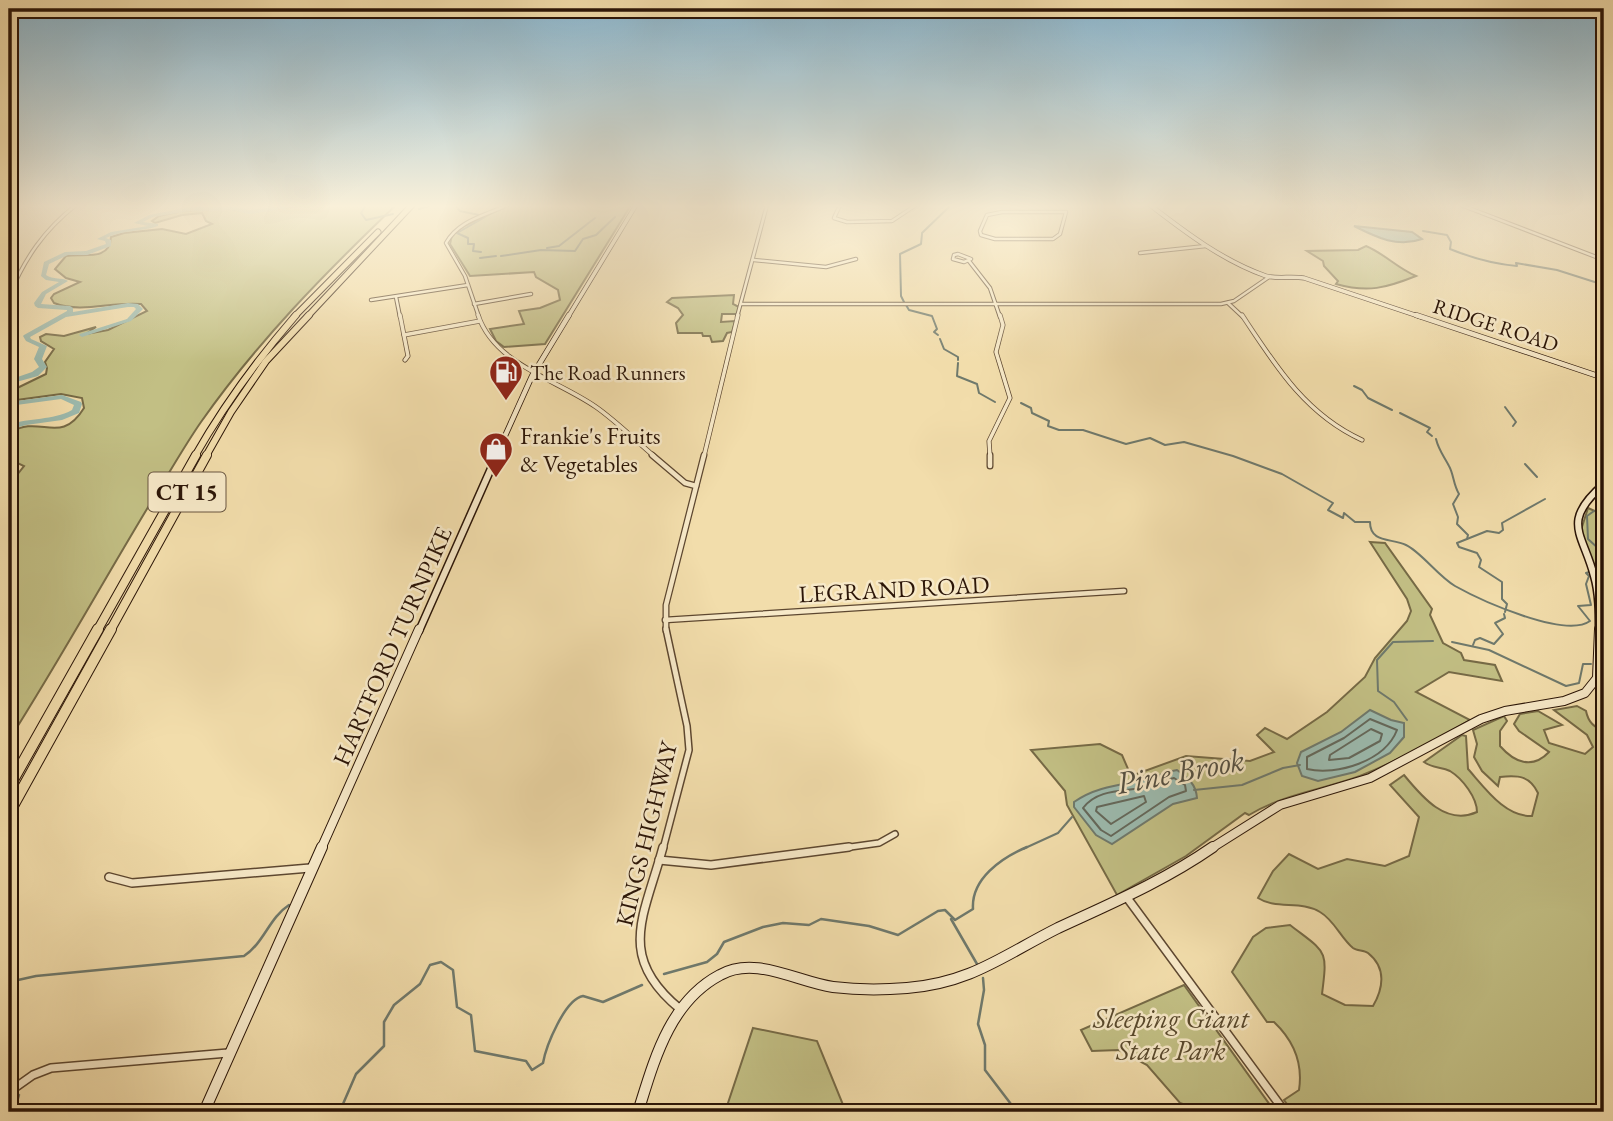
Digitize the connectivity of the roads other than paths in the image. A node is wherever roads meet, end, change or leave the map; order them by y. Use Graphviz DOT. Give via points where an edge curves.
graph roads {
  1 [pos="26,257"];
  2 [pos="353,257"];
  3 [pos="362,257"];
  4 [pos="452,257"];
  5 [pos="604,257"];
  6 [pos="1229,257"];
  7 [pos="856,259"];
  8 [pos="754,260"];
  9 [pos="969,261"];
  10 [pos="1269,277"];
  11 [pos="468,285"];
  12 [pos="531,294"];
  13 [pos="9,296"];
  14 [pos="396,297"];
  15 [pos="371,300"];
  16 [pos="474,303"];
  17 [pos="1228,303"];
  18 [pos="742,304"];
  19 [pos="995,304"];
  20 [pos="480,321"];
  21 [pos="404,335"];
  22 [pos="405,360"];
  23 [pos="535,370"];
  24 [pos="1604,378"];
  25 [pos="1363,440"];
  26 [pos="990,466"];
  27 [pos="1604,484"];
  28 [pos="697,486"];
  29 [pos="1124,591"];
  30 [pos="665,620"];
  31 [pos="1601,674"];
  32 [pos="9,787"];
  33 [pos="9,813"];
  34 [pos="895,834"];
  35 [pos="659,860"];
  36 [pos="314,867"];
  37 [pos="109,877"];
  38 [pos="1128,899"];
  39 [pos="680,1009"];
  40 [pos="230,1053"];
  41 [pos="9,1092"];
  42 [pos="204,1112"];
  43 [pos="638,1112"];
  44 [pos="1285,1112"];
  1 -- 13 [label="street"];
  2 -- 32 [label="highway, CT 15" via="254,364 218,415"];
  3 -- 33 [label="highway, CT 15" via="283,341 238,402"];
  4 -- 11 [label="street"];
  5 -- 23 [label="main road, HARTFORD TURNPIKE"];
  6 -- 10 [label="main road, RIDGE ROAD"];
  7 -- 8 [label="street" via="829,267"];
  8 -- 18 [label="street, KINGS HIGHWAY"];
  9 -- 19 [label="street" via="990,288"];
  10 -- 17 [label="street"];
  10 -- 24 [label="main road, RIDGE ROAD" via="1299,277"];
  11 -- 14 [label="street"];
  11 -- 16 [label="street"];
  12 -- 16 [label="street"];
  14 -- 15 [label="street"];
  14 -- 21 [label="street"];
  16 -- 20 [label="street"];
  17 -- 19 [label="street"];
  17 -- 25 [label="street" via="1308,407 1344,433"];
  18 -- 19 [label="street"];
  18 -- 28 [label="street, KINGS HIGHWAY"];
  19 -- 26 [label="street" via="1003,328 997,356 1010,397 989,441"];
  20 -- 21 [label="street"];
  20 -- 23 [label="street" via="497,348"];
  21 -- 22 [label="street"];
  23 -- 28 [label="street" via="588,401 685,482"];
  23 -- 36 [label="main road, HARTFORD TURNPIKE"];
  27 -- 31 [label="main road" via="1582,511 1577,526 1596,582"];
  28 -- 30 [label="street, KINGS HIGHWAY"];
  29 -- 30 [label="street, LEGRAND ROAD"];
  30 -- 35 [label="street, KINGS HIGHWAY" via="689,743"];
  31 -- 38 [label="main road" via="1577,696 1492,715 1382,774 1284,803"];
  34 -- 35 [label="street" via="879,843 711,865"];
  35 -- 39 [label="street, KINGS HIGHWAY" via="638,950 649,977"];
  36 -- 37 [label="street" via="132,883"];
  36 -- 40 [label="main road, HARTFORD TURNPIKE"];
  38 -- 39 [label="main road" via="1048,934 984,970 949,982 906,989 848,988 744,968 714,978"];
  38 -- 44 [label="street"];
  39 -- 43 [label="main road" via="659,1050"];
  40 -- 41 [label="street" via="51,1068"];
  40 -- 42 [label="main road, HARTFORD TURNPIKE"];
}
